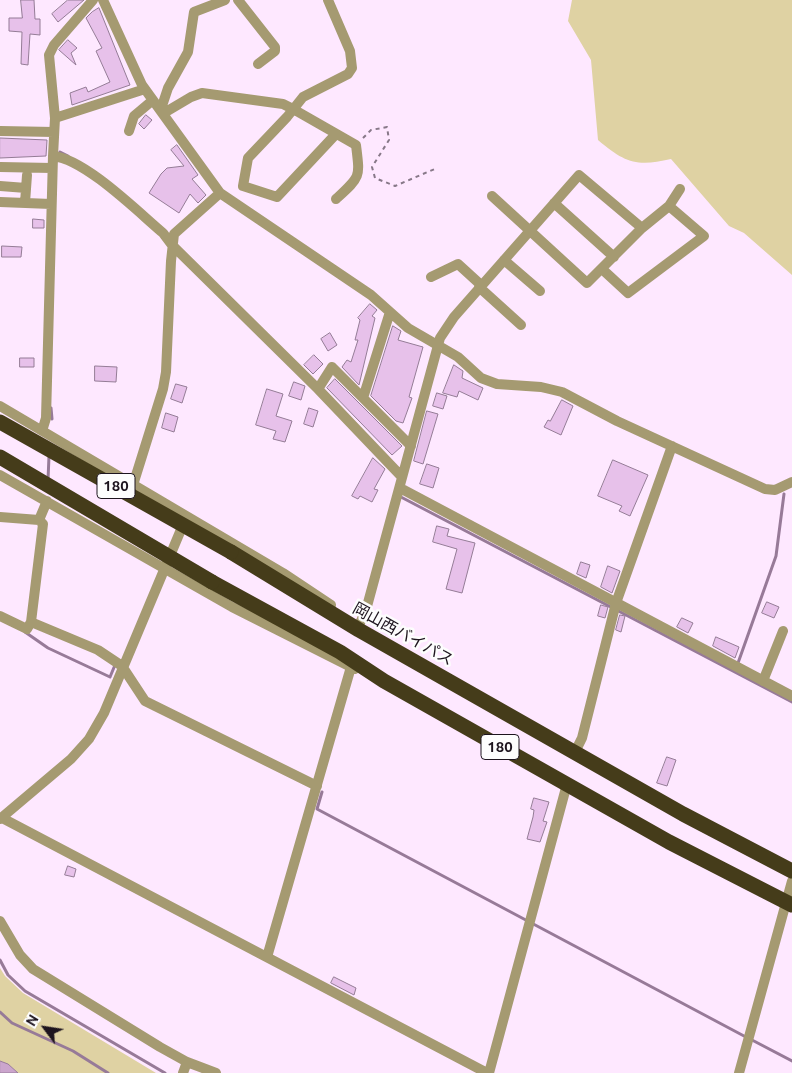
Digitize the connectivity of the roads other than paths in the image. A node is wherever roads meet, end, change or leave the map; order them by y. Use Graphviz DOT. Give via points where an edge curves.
graph roads {
  1 [pos="93,0"];
  2 [pos="102,0"];
  3 [pos="225,0"];
  4 [pos="238,0"];
  5 [pos="328,0"];
  6 [pos="258,64"];
  7 [pos="145,89"];
  8 [pos="153,100"];
  9 [pos="293,109"];
  10 [pos="162,111"];
  11 [pos="55,118"];
  12 [pos="0,130"];
  13 [pos="129,131"];
  14 [pos="54,132"];
  15 [pos="336,134"];
  16 [pos="53,156"];
  17 [pos="0,167"];
  18 [pos="52,168"];
  19 [pos="27,175"];
  20 [pos="0,186"];
  21 [pos="26,188"];
  22 [pos="680,189"];
  23 [pos="220,193"];
  24 [pos="492,196"];
  25 [pos="336,199"];
  26 [pos="0,202"];
  27 [pos="25,203"];
  28 [pos="554,203"];
  29 [pos="51,204"];
  30 [pos="669,206"];
  31 [pos="642,228"];
  32 [pos="530,230"];
  33 [pos="172,245"];
  34 [pos="614,257"];
  35 [pos="504,260"];
  36 [pos="602,269"];
  37 [pos="431,277"];
  38 [pos="480,286"];
  39 [pos="540,291"];
  40 [pos="390,312"];
  41 [pos="521,325"];
  42 [pos="438,344"];
  43 [pos="320,387"];
  44 [pos="363,398"];
  45 [pos="0,406"];
  46 [pos="0,422"];
  47 [pos="42,431"];
  48 [pos="410,446"];
  49 [pos="672,446"];
  50 [pos="0,457"];
  51 [pos="0,475"];
  52 [pos="402,477"];
  53 [pos="792,482"];
  54 [pos="133,485"];
  55 [pos="399,493"];
  56 [pos="47,501"];
  57 [pos="186,516"];
  58 [pos="0,518"];
  59 [pos="39,520"];
  60 [pos="164,568"];
  61 [pos="615,606"];
  62 [pos="0,616"];
  63 [pos="31,622"];
  64 [pos="360,623"];
  65 [pos="783,632"];
  66 [pos="417,662"];
  67 [pos="122,666"];
  68 [pos="351,667"];
  69 [pos="384,681"];
  70 [pos="764,681"];
  71 [pos="792,696"];
  72 [pos="575,752"];
  73 [pos="566,784"];
  74 [pos="317,786"];
  75 [pos="1,819"];
  76 [pos="792,870"];
  77 [pos="792,881"];
  78 [pos="789,904"];
  79 [pos="0,920"];
  80 [pos="267,957"];
  81 [pos="185,1067"];
  82 [pos="216,1073"];
  83 [pos="488,1073"];
  84 [pos="740,1073"];
  1 -- 11 [label="street" via="49,55"];
  2 -- 7 [label="street"];
  3 -- 10 [label="street" via="194,12 188,52 168,88"];
  4 -- 6 [label="street" via="275,47 275,51"];
  5 -- 9 [label="street" via="350,51 352,68 348,74 303,97"];
  7 -- 8 [label="street"];
  7 -- 11 [label="street"];
  8 -- 10 [label="street"];
  8 -- 13 [label="street" via="134,116"];
  9 -- 10 [label="street" via="283,104 202,94"];
  9 -- 15 [label="street"];
  9 -- 15 [label="street" via="248,158 243,186 277,197"];
  10 -- 23 [label="street"];
  11 -- 14 [label="street"];
  12 -- 14 [label="street"];
  14 -- 16 [label="street"];
  15 -- 25 [label="street" via="356,145 360,173"];
  16 -- 18 [label="street"];
  16 -- 33 [label="street" via="61,156 93,175 163,233"];
  17 -- 18 [label="street"];
  18 -- 29 [label="street"];
  19 -- 21 [label="street"];
  20 -- 21 [label="street"];
  21 -- 27 [label="street"];
  22 -- 30 [label="street"];
  23 -- 33 [label="street" via="174,234"];
  23 -- 40 [label="street" via="371,295"];
  24 -- 32 [label="street"];
  26 -- 27 [label="street"];
  27 -- 29 [label="street"];
  28 -- 31 [label="street" via="579,175"];
  28 -- 32 [label="street"];
  28 -- 34 [label="street"];
  29 -- 47 [label="street" via="46,418"];
  30 -- 31 [label="street"];
  30 -- 36 [label="street" via="704,236 628,293"];
  31 -- 34 [label="street"];
  32 -- 35 [label="street"];
  32 -- 36 [label="street" via="587,283"];
  33 -- 43 [label="street"];
  33 -- 54 [label="street" via="165,381"];
  34 -- 36 [label="street"];
  35 -- 38 [label="street"];
  35 -- 39 [label="street"];
  37 -- 38 [label="street" via="458,264"];
  38 -- 41 [label="street"];
  38 -- 42 [label="street" via="454,317"];
  40 -- 42 [label="street" via="408,328"];
  40 -- 44 [label="street"];
  42 -- 48 [label="street"];
  42 -- 49 [label="street" via="481,378 496,384 562,392"];
  43 -- 44 [label="street" via="332,367"];
  43 -- 52 [label="street"];
  44 -- 48 [label="street"];
  45 -- 47 [label="street"];
  46 -- 66 [label="highway, 岡山西バイパス / 180, bridge" via="231,552"];
  47 -- 54 [label="street"];
  48 -- 52 [label="street"];
  49 -- 53 [label="street" via="765,489 774,490"];
  49 -- 61 [label="street"];
  50 -- 69 [label="highway, 180, bridge" via="212,582 340,652"];
  51 -- 56 [label="street"];
  52 -- 55 [label="street"];
  54 -- 57 [label="street"];
  55 -- 61 [label="street"];
  55 -- 64 [label="street"];
  56 -- 59 [label="street"];
  56 -- 60 [label="street"];
  57 -- 60 [label="street"];
  57 -- 64 [label="street"];
  58 -- 59 [label="street"];
  59 -- 63 [label="street" via="43,524"];
  60 -- 67 [label="street"];
  60 -- 68 [label="street" via="232,607"];
  61 -- 70 [label="street"];
  61 -- 72 [label="street" via="582,738"];
  62 -- 63 [label="street" via="28,630"];
  63 -- 67 [label="street" via="98,650"];
  64 -- 66 [label="street"];
  65 -- 70 [label="street"];
  66 -- 72 [label="highway, 岡山西バイパス / 180"];
  67 -- 74 [label="street" via="145,701"];
  67 -- 75 [label="street" via="104,713 89,739 71,759"];
  68 -- 69 [label="street"];
  68 -- 74 [label="street"];
  69 -- 73 [label="highway, 180"];
  70 -- 71 [label="street"];
  72 -- 76 [label="highway, 岡山西バイパス / 180" via="683,814"];
  73 -- 78 [label="highway, 180"];
  73 -- 83 [label="street"];
  74 -- 80 [label="street"];
  75 -- 80 [label="street"];
  77 -- 78 [label="street"];
  78 -- 84 [label="street"];
  79 -- 81 [label="street" via="20,955 33,969"];
  80 -- 83 [label="street"];
  81 -- 82 [label="street"];
}
